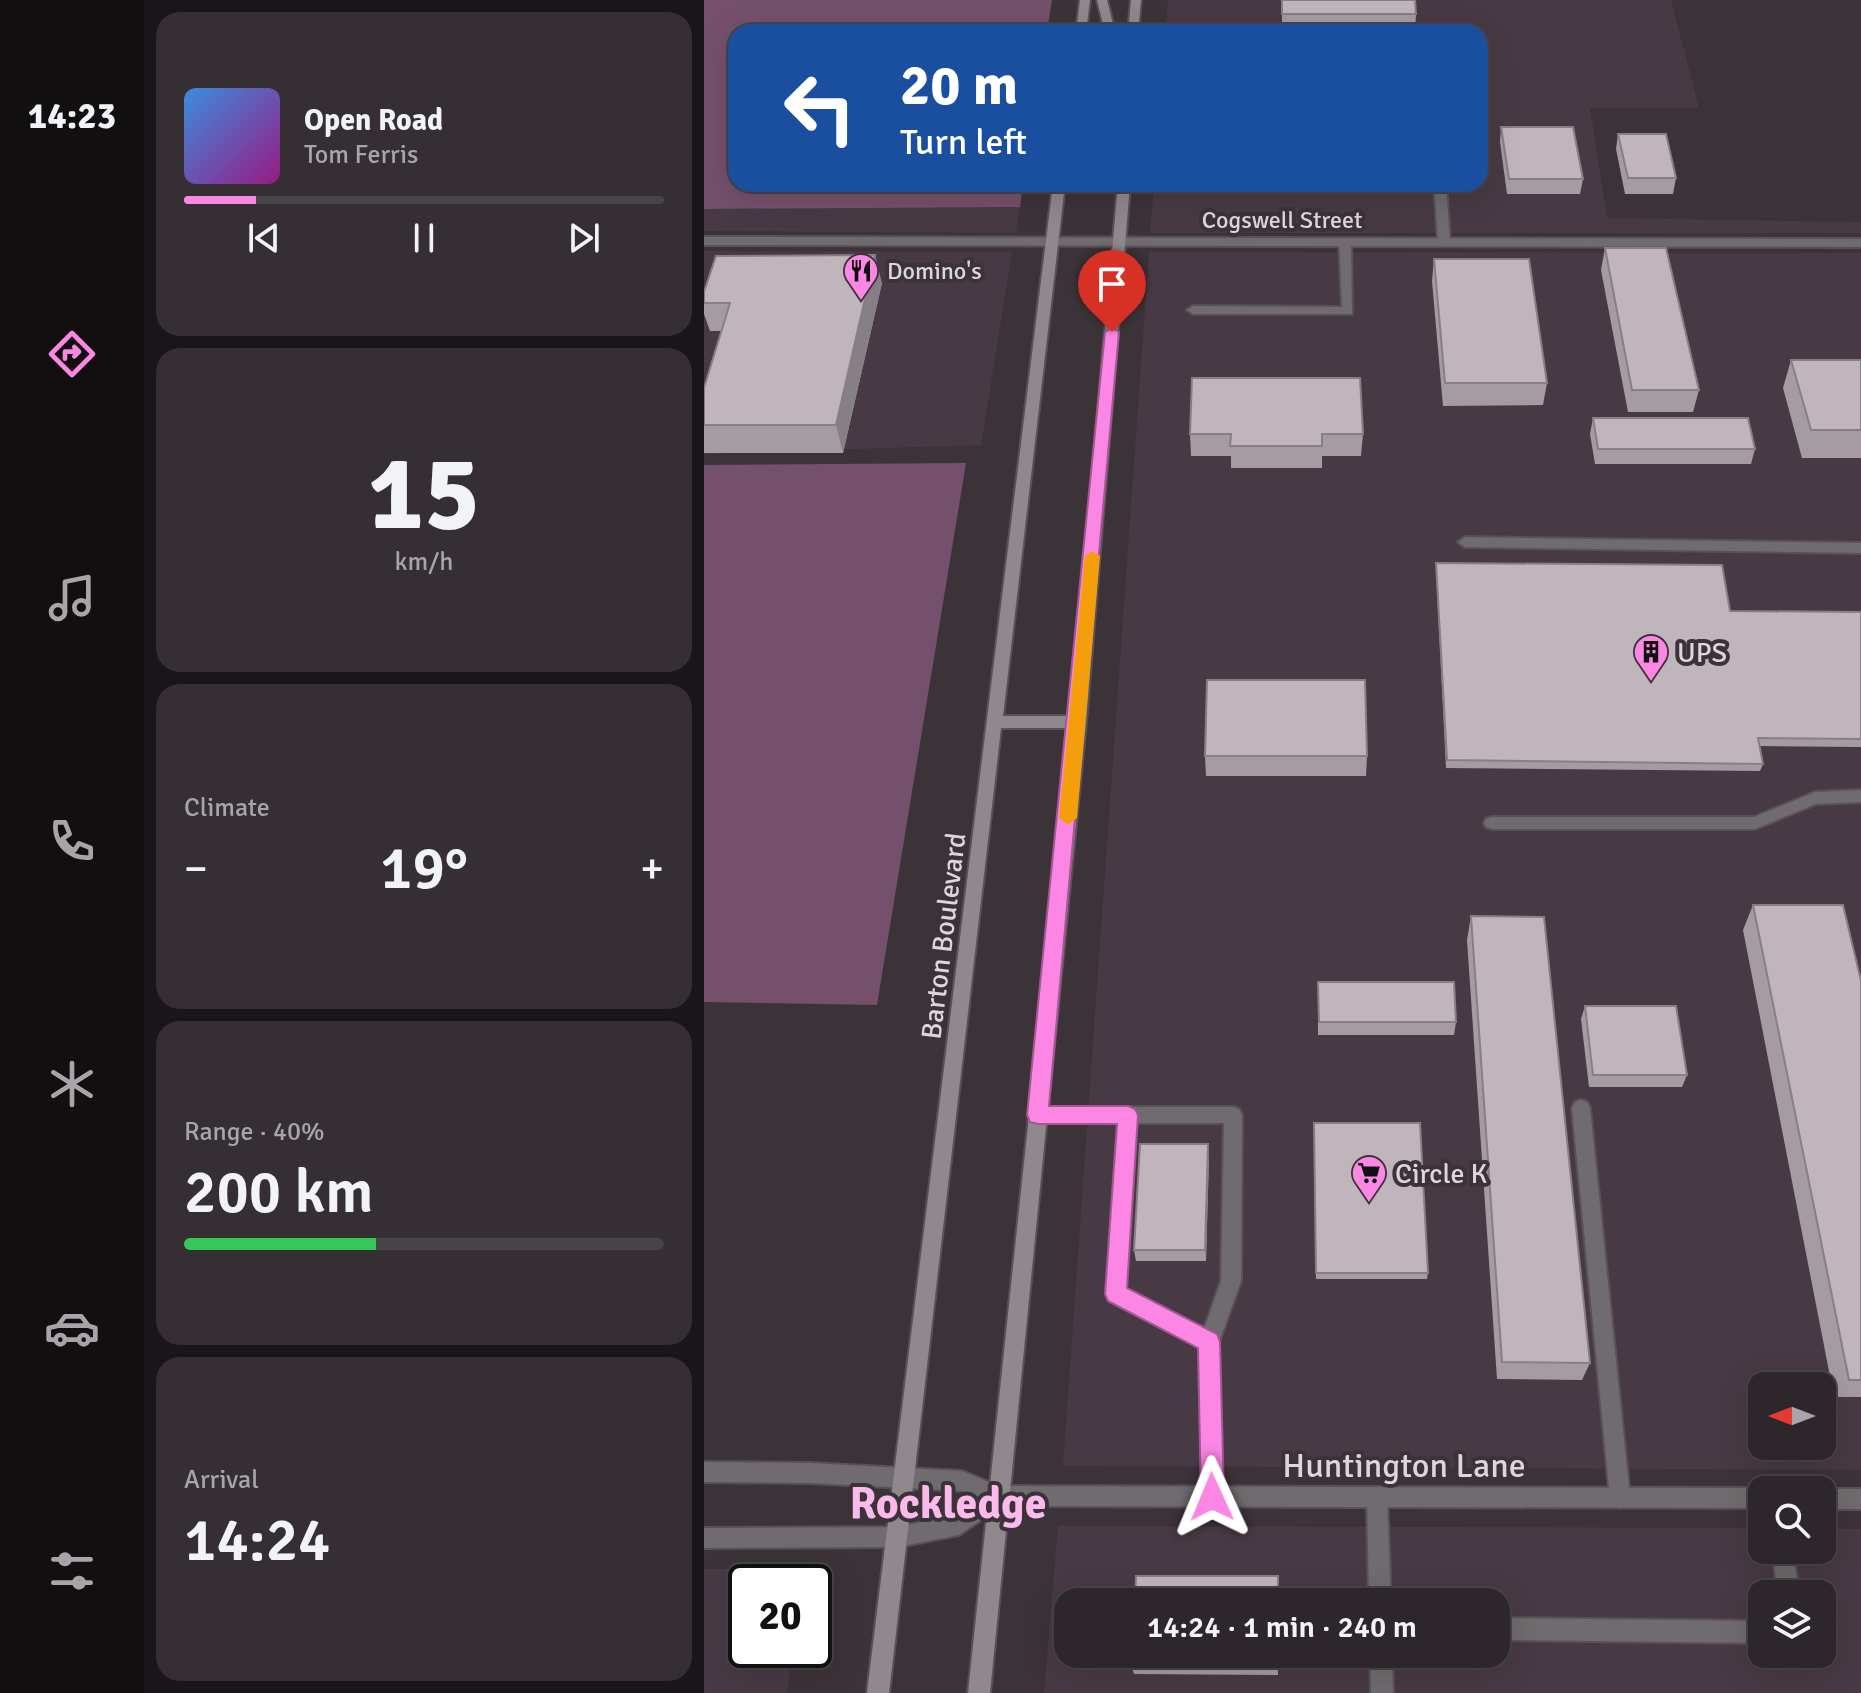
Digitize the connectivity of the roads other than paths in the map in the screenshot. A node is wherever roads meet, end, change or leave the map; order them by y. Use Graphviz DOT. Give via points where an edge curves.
graph roads {
  1 [pos="1085,0"];
  2 [pos="1102,0"];
  3 [pos="1136,0"];
  4 [pos="1082,24"];
  5 [pos="1108,24"];
  6 [pos="1134,24"];
  7 [pos="1058,192"];
  8 [pos="1123,192"];
  9 [pos="1441,192"];
  10 [pos="704,241"];
  11 [pos="1051,242"];
  12 [pos="1120,242"];
  13 [pos="1345,242"];
  14 [pos="1444,242"];
  15 [pos="1861,243"];
  16 [pos="1193,310"];
  17 [pos="1465,542"];
  18 [pos="1861,548"];
  19 [pos="995,722"];
  20 [pos="1078,722"];
  21 [pos="1861,796"];
  22 [pos="1492,823"];
  23 [pos="1581,1108"];
  24 [pos="1038,1115"];
  25 [pos="1128,1115"];
  26 [pos="1209,1342"];
  27 [pos="704,1472"];
  28 [pos="906,1480"];
  29 [pos="998,1496"];
  30 [pos="1212,1497"];
  31 [pos="1377,1497"];
  32 [pos="1620,1498"];
  33 [pos="1748,1498"];
  34 [pos="1836,1499"];
  35 [pos="1861,1499"];
  36 [pos="898,1537"];
  37 [pos="704,1538"];
  38 [pos="1380,1588"];
  39 [pos="1510,1629"];
  40 [pos="1748,1632"];
  41 [pos="1381,1668"];
  42 [pos="878,1693"];
  43 [pos="979,1693"];
  44 [pos="1382,1693"];
  1 -- 4 [label="main road"];
  2 -- 5 [label="main road"];
  3 -- 6 [label="main road"];
  7 -- 11 [label="main road, Barton Boulevard"];
  8 -- 12 [label="main road"];
  9 -- 14 [label="street"];
  10 -- 11 [label="street, Cogswell Street"];
  11 -- 12 [label="street, Cogswell Street"];
  11 -- 19 [label="main road, Barton Boulevard"];
  12 -- 13 [label="street, Cogswell Street"];
  12 -- 20 [label="main road"];
  13 -- 14 [label="street, Cogswell Street"];
  13 -- 16 [label="street" via="1348,311"];
  14 -- 15 [label="street, Cogswell Street"];
  17 -- 18 [label="street"];
  19 -- 20 [label="main road"];
  19 -- 28 [label="main road, Barton Boulevard"];
  20 -- 24 [label="main road"];
  21 -- 22 [label="street" via="1815,798 1755,823"];
  23 -- 32 [label="street"];
  24 -- 25 [label="street"];
  24 -- 29 [label="main road"];
  25 -- 26 [label="street" via="1116,1294"];
  25 -- 26 [label="street" via="1233,1115 1231,1281"];
  26 -- 30 [label="street"];
  27 -- 28 [label="street"];
  28 -- 29 [label="street" via="962,1481"];
  28 -- 36 [label="main road, Barton Boulevard"];
  29 -- 30 [label="street, Huntington Lane"];
  29 -- 36 [label="street" via="959,1525"];
  29 -- 43 [label="main road"];
  30 -- 31 [label="street, Huntington Lane"];
  31 -- 32 [label="street, Huntington Lane"];
  31 -- 38 [label="street"];
  32 -- 33 [label="street, Huntington Lane"];
  34 -- 35 [label="street"];
  36 -- 37 [label="street"];
  36 -- 42 [label="main road, Barton Boulevard"];
  39 -- 40 [label="street"];
  41 -- 44 [label="street"];
}
